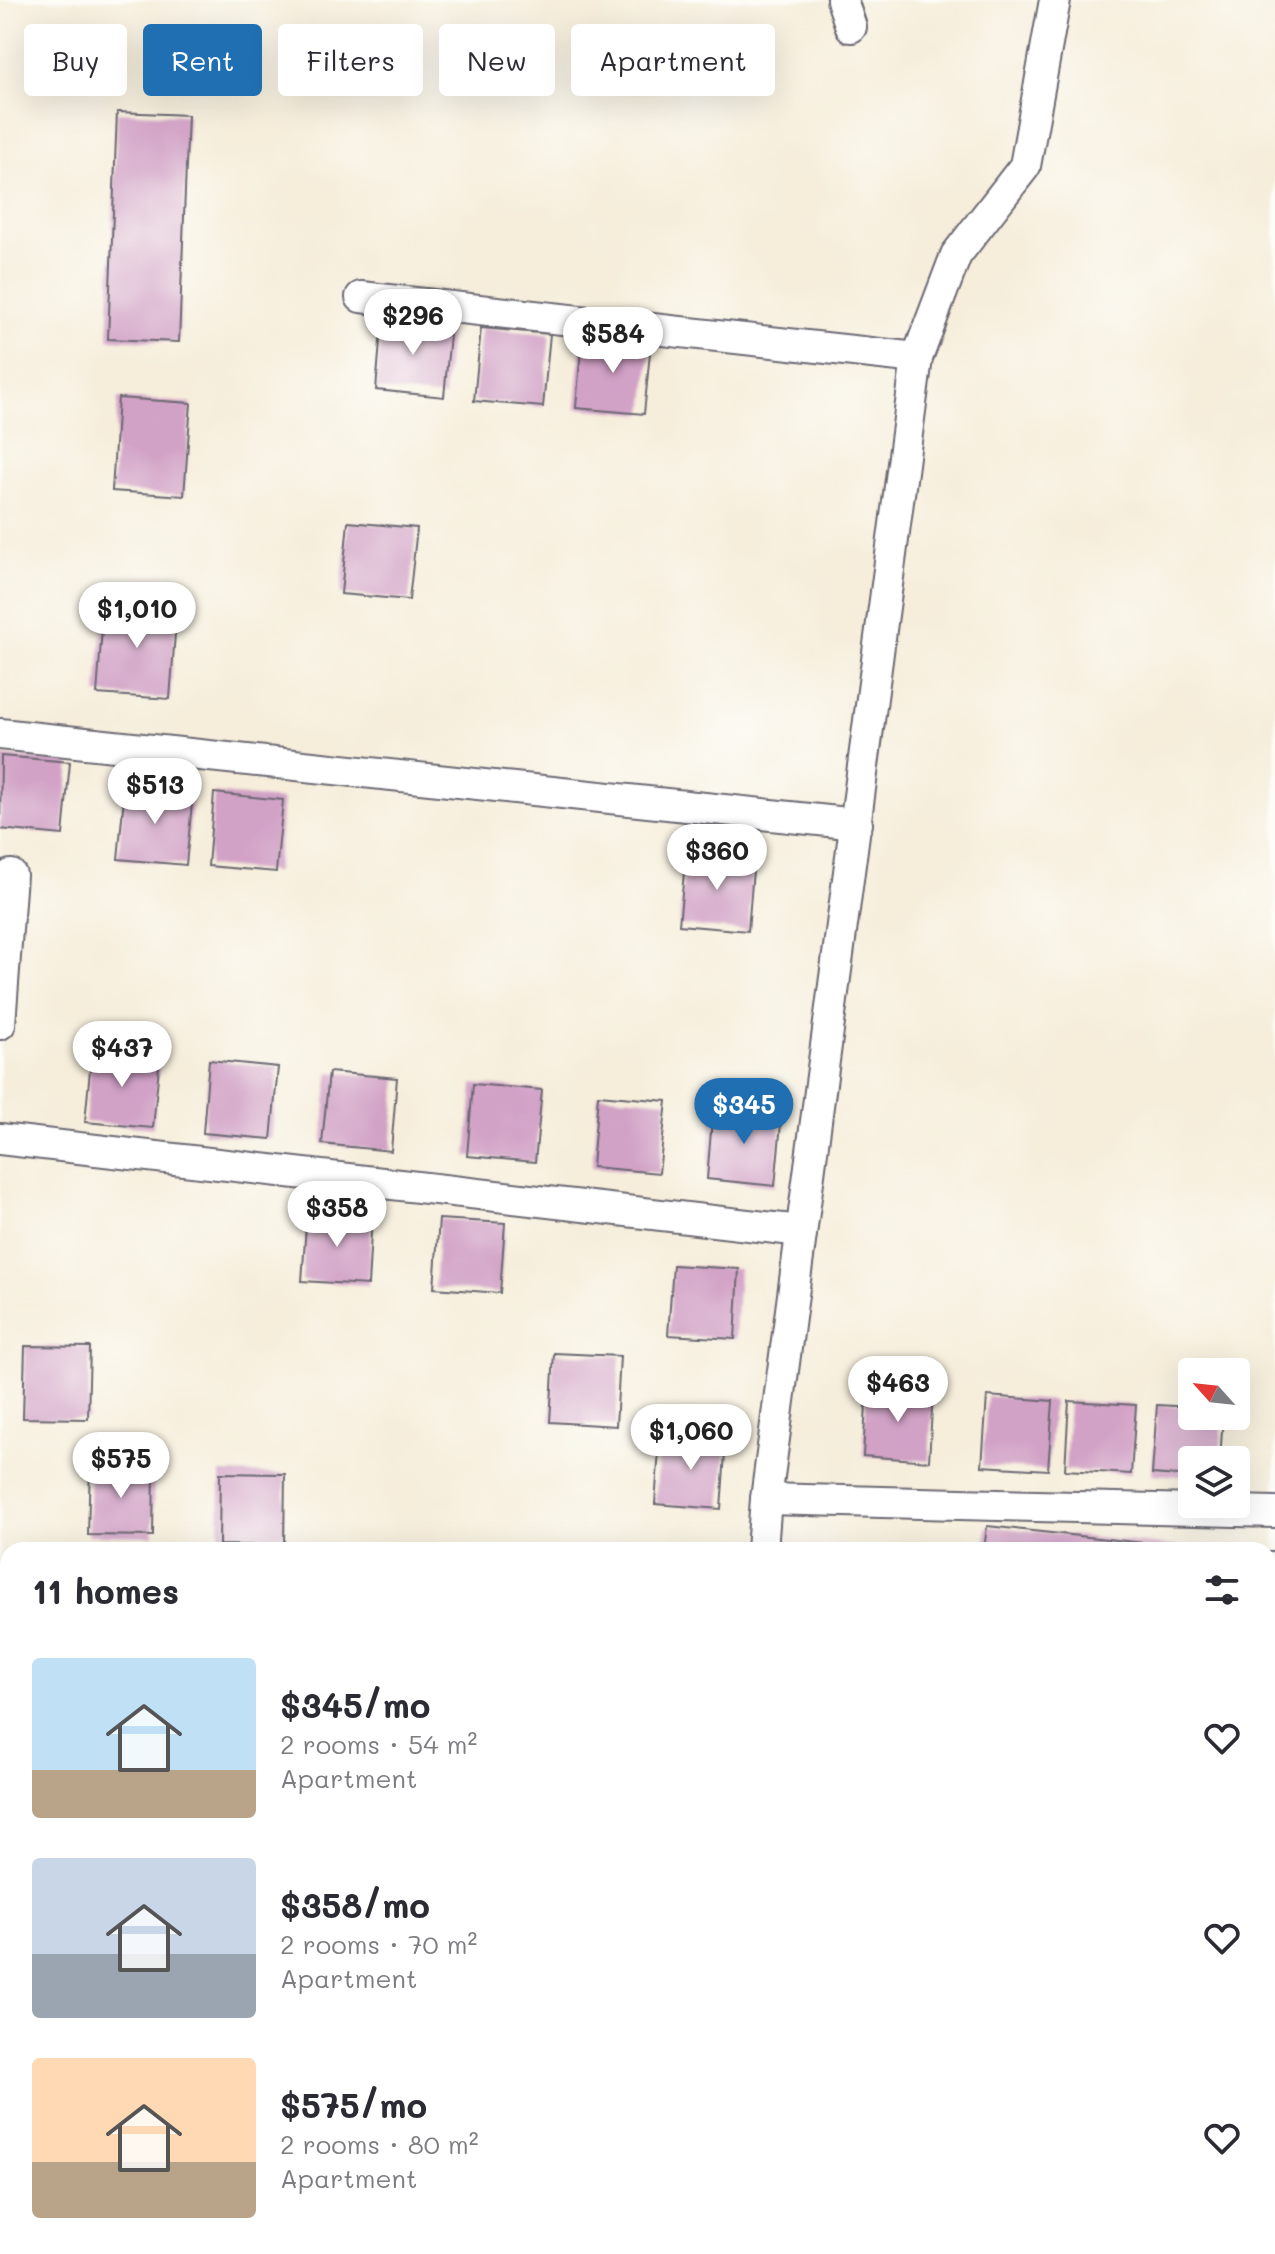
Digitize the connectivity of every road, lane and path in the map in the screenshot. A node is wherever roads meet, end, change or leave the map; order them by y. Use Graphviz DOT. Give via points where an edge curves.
graph roads {
  1 [pos="1055,0"];
  2 [pos="361,297"];
  3 [pos="917,358"];
  4 [pos="0,734"];
  5 [pos="857,824"];
  6 [pos="11,875"];
  7 [pos="0,1024"];
  8 [pos="0,1139"];
  9 [pos="801,1231"];
  10 [pos="766,1499"];
  11 [pos="1275,1512"];
  12 [pos="763,1542"];
  1 -- 3 [label="street" via="1025,166 956,255"];
  2 -- 3 [label="street"];
  3 -- 5 [label="street"];
  4 -- 5 [label="street"];
  5 -- 9 [label="street"];
  6 -- 7 [label="street"];
  8 -- 9 [label="street"];
  9 -- 10 [label="street"];
  10 -- 11 [label="street"];
  10 -- 12 [label="street"];
}
